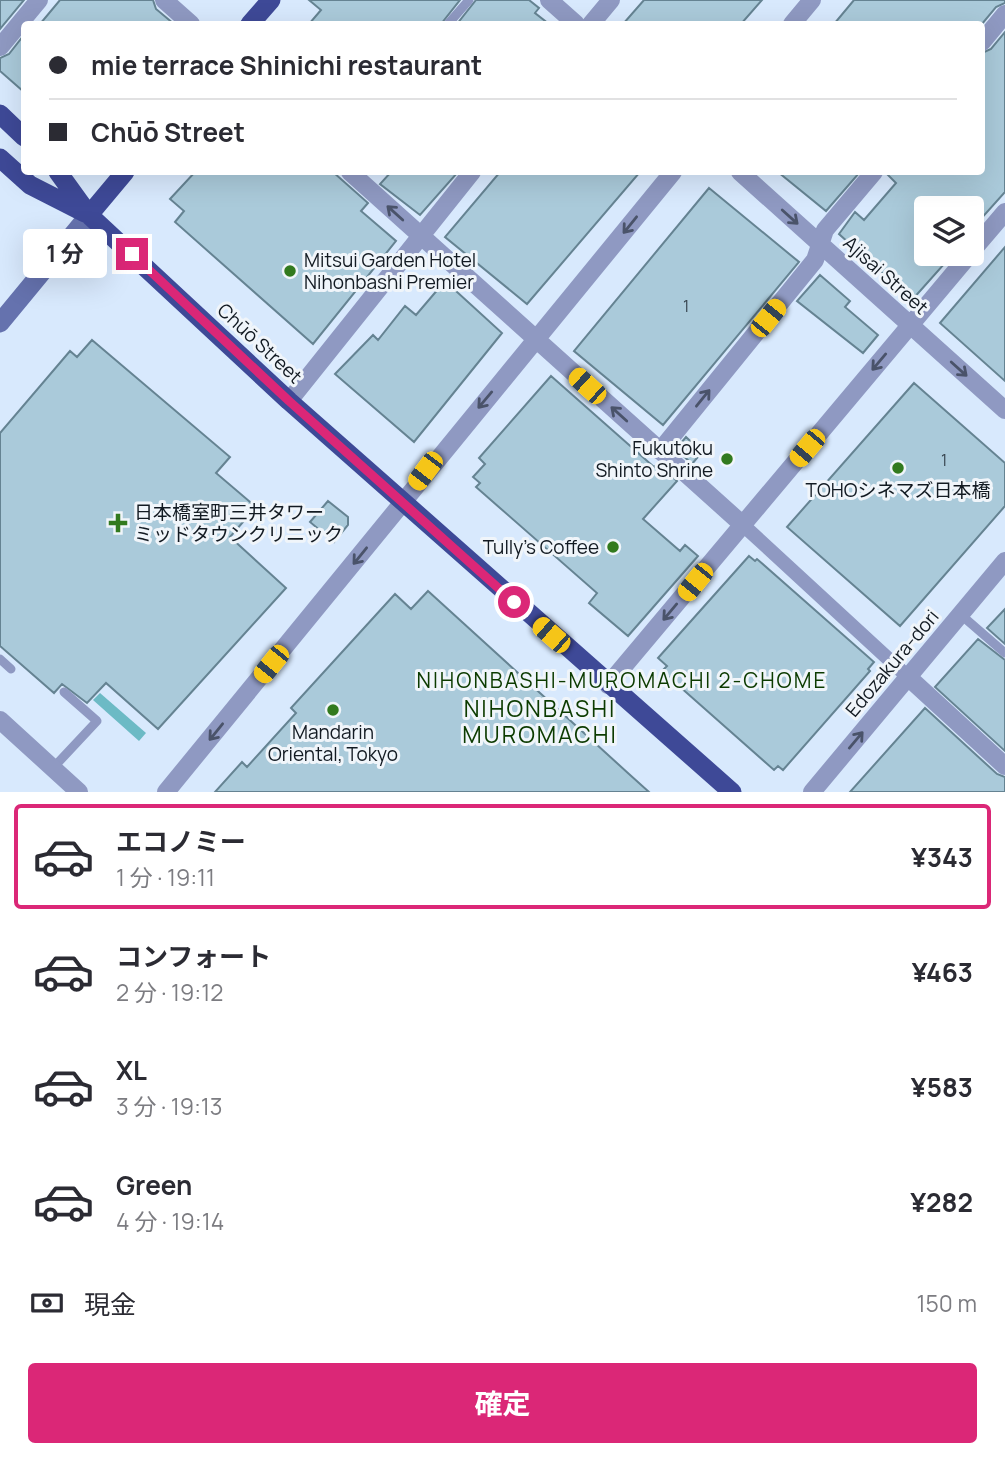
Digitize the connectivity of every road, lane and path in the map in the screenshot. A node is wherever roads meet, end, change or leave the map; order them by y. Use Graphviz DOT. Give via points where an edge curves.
graph roads {
  1 [pos="38,0"];
  2 [pos="164,0"];
  3 [pos="271,0"];
  4 [pos="469,0"];
  5 [pos="549,0"];
  6 [pos="611,0"];
  7 [pos="812,0"];
  8 [pos="1005,14"];
  9 [pos="21,21"];
  10 [pos="21,21"];
  11 [pos="188,21"];
  12 [pos="253,21"];
  13 [pos="451,21"];
  14 [pos="573,21"];
  15 [pos="594,21"];
  16 [pos="794,21"];
  17 [pos="985,38"];
  18 [pos="0,47"];
  19 [pos="0,114"];
  20 [pos="21,134"];
  21 [pos="0,158"];
  22 [pos="60,175"];
  23 [pos="122,175"];
  24 [pos="352,175"];
  25 [pos="470,175"];
  26 [pos="671,175"];
  27 [pos="743,175"];
  28 [pos="871,175"];
  29 [pos="1005,212"];
  30 [pos="89,215"];
  31 [pos="421,236"];
  32 [pos="984,237"];
  33 [pos="821,245"];
  34 [pos="959,266"];
  35 [pos="0,323"];
  36 [pos="910,325"];
  37 [pos="537,340"];
  38 [pos="289,401"];
  39 [pos="1005,410"];
  40 [pos="660,451"];
  41 [pos="402,502"];
  42 [pos="743,525"];
  43 [pos="1005,561"];
  44 [pos="960,614"];
  45 [pos="1005,653"];
  46 [pos="0,659"];
  47 [pos="11,670"];
  48 [pos="908,677"];
  49 [pos="608,685"];
  50 [pos="64,692"];
  51 [pos="1,724"];
  52 [pos="1005,766"];
  53 [pos="52,768"];
  54 [pos="79,792"];
  55 [pos="166,792"];
  56 [pos="732,792"];
  57 [pos="812,792"];
  1 -- 10 [label="street"];
  2 -- 11 [label="street"];
  3 -- 12 [label="highway"];
  4 -- 13 [label="lane"];
  5 -- 14 [label="street"];
  6 -- 15 [label="street"];
  7 -- 16 [label="street"];
  8 -- 17 [label="street"];
  9 -- 18 [label="street"];
  19 -- 20 [label="highway"];
  21 -- 30 [label="highway, Chūō Street" via="30,185"];
  22 -- 30 [label="highway, Chūō Street"];
  23 -- 30 [label="highway"];
  31 -- 24 [label="street, one-way"];
  25 -- 31 [label="street"];
  26 -- 37 [label="street, one-way"];
  27 -- 33 [label="street, Ajisai Street, one-way"];
  28 -- 33 [label="street" via="825,230"];
  29 -- 32 [label="street"];
  30 -- 35 [label="main road"];
  30 -- 38 [label="highway, Chūō Street"];
  31 -- 37 [label="street"];
  31 -- 38 [label="street"];
  33 -- 36 [label="street, Ajisai Street"];
  40 -- 33 [label="street, one-way" via="815,260"];
  34 -- 36 [label="street"];
  36 -- 39 [label="street, Ajisai Street, one-way"];
  36 -- 42 [label="street, one-way"];
  40 -- 37 [label="street, one-way"];
  37 -- 41 [label="street, one-way"];
  38 -- 41 [label="highway, Chūō Street"];
  40 -- 42 [label="street"];
  41 -- 49 [label="highway, Chūō Street"];
  41 -- 55 [label="street, one-way"];
  42 -- 48 [label="street"];
  42 -- 49 [label="street, one-way"];
  43 -- 44 [label="street, Edozakura-dori"];
  44 -- 45 [label="lane"];
  44 -- 48 [label="street, Edozakura-dori"];
  46 -- 47 [label="lane"];
  48 -- 52 [label="street"];
  57 -- 48 [label="street, Edozakura-dori, one-way"];
  49 -- 56 [label="highway, Chūō Street"];
  50 -- 53 [label="lane" via="97,721"];
  51 -- 53 [label="street"];
  53 -- 54 [label="street"];
}
